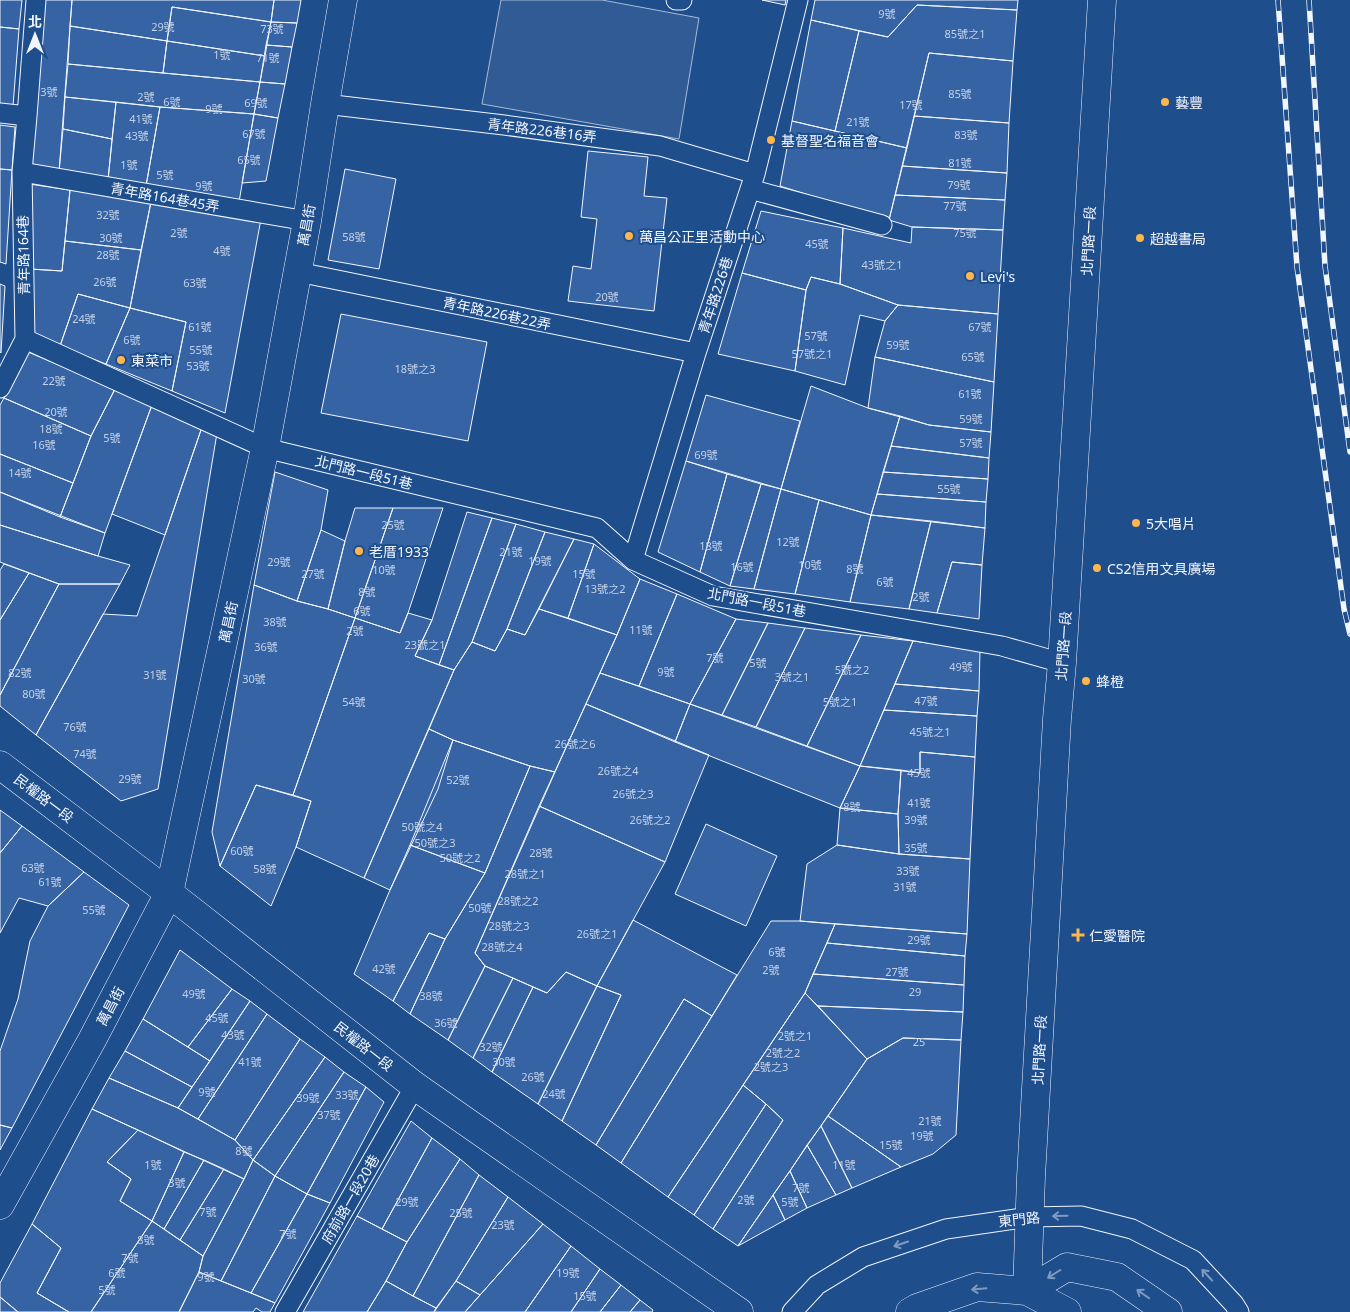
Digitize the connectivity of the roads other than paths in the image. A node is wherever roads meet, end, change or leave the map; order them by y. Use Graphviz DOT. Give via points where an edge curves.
graph roads {
  1 [pos="36,0"];
  2 [pos="343,0"];
  3 [pos="676,0"];
  4 [pos="682,0"];
  5 [pos="798,0"];
  6 [pos="1102,0"];
  7 [pos="325,104"];
  8 [pos="0,113"];
  9 [pos="27,116"];
  10 [pos="22,172"];
  11 [pos="752,182"];
  12 [pos="308,222"];
  13 [pos="882,225"];
  14 [pos="298,272"];
  15 [pos="25,339"];
  16 [pos="696,353"];
  17 [pos="0,388"];
  18 [pos="265,448"];
  19 [pos="633,560"];
  20 [pos="1062,663"];
  21 [pos="0,765"];
  22 [pos="169,893"];
  23 [pos="415,1086"];
  24 [pos="0,1205"];
  25 [pos="1029,1217"];
  26 [pos="1027,1291"];
  27 [pos="284,1312"];
  28 [pos="739,1312"];
  29 [pos="792,1312"];
  30 [pos="910,1312"];
  31 [pos="1067,1312"];
  32 [pos="1168,1312"];
  33 [pos="1239,1312"];
  1 -- 9 [label="lane, 青年路164巷"];
  2 -- 7 [label="street, 萬昌街"];
  3 -- 4 [label="lane"];
  5 -- 11 [label="lane, 青年路226巷"];
  6 -- 20 [label="street, 北門路一段"];
  7 -- 11 [label="lane, 青年路226巷16弄" via="660,146"];
  7 -- 12 [label="street, 萬昌街"];
  8 -- 9 [label="lane"];
  9 -- 10 [label="lane, 青年路164巷"];
  10 -- 12 [label="lane, 青年路164巷45弄"];
  10 -- 15 [label="lane, 青年路164巷"];
  11 -- 13 [label="lane, 青年路226巷16弄"];
  11 -- 16 [label="lane, 青年路226巷"];
  12 -- 14 [label="street, 萬昌街"];
  14 -- 16 [label="lane, 青年路226巷22弄"];
  14 -- 18 [label="street, 萬昌街"];
  15 -- 17 [label="lane, 青年路164巷"];
  15 -- 18 [label="lane, 北門路一段51巷"];
  16 -- 19 [label="lane, 青年路226巷"];
  18 -- 19 [label="lane, 北門路一段51巷" via="597,528"];
  18 -- 22 [label="street, 萬昌街"];
  19 -- 20 [label="lane, 北門路一段51巷" via="713,596 1002,646"];
  20 -- 25 [label="street, 北門路一段"];
  21 -- 22 [label="street, 民權路一段"];
  22 -- 23 [label="street, 民權路一段"];
  22 -- 24 [label="street, 萬昌街"];
  23 -- 27 [label="lane, 府前路一段20巷"];
  23 -- 28 [label="street, 民權路一段"];
  25 -- 26 [label="street, 北門路一段"];
  25 -- 29 [label="lane, 東門路, one-way" via="946,1229 863,1257 817,1285"];
  33 -- 25 [label="lane, 東門路, one-way" via="1192,1260 1132,1229 1081,1216"];
  26 -- 30 [label="street, one-way" via="977,1287"];
  26 -- 31 [label="street"];
  32 -- 26 [label="street, one-way" via="1117,1277 1067,1267"];
}
